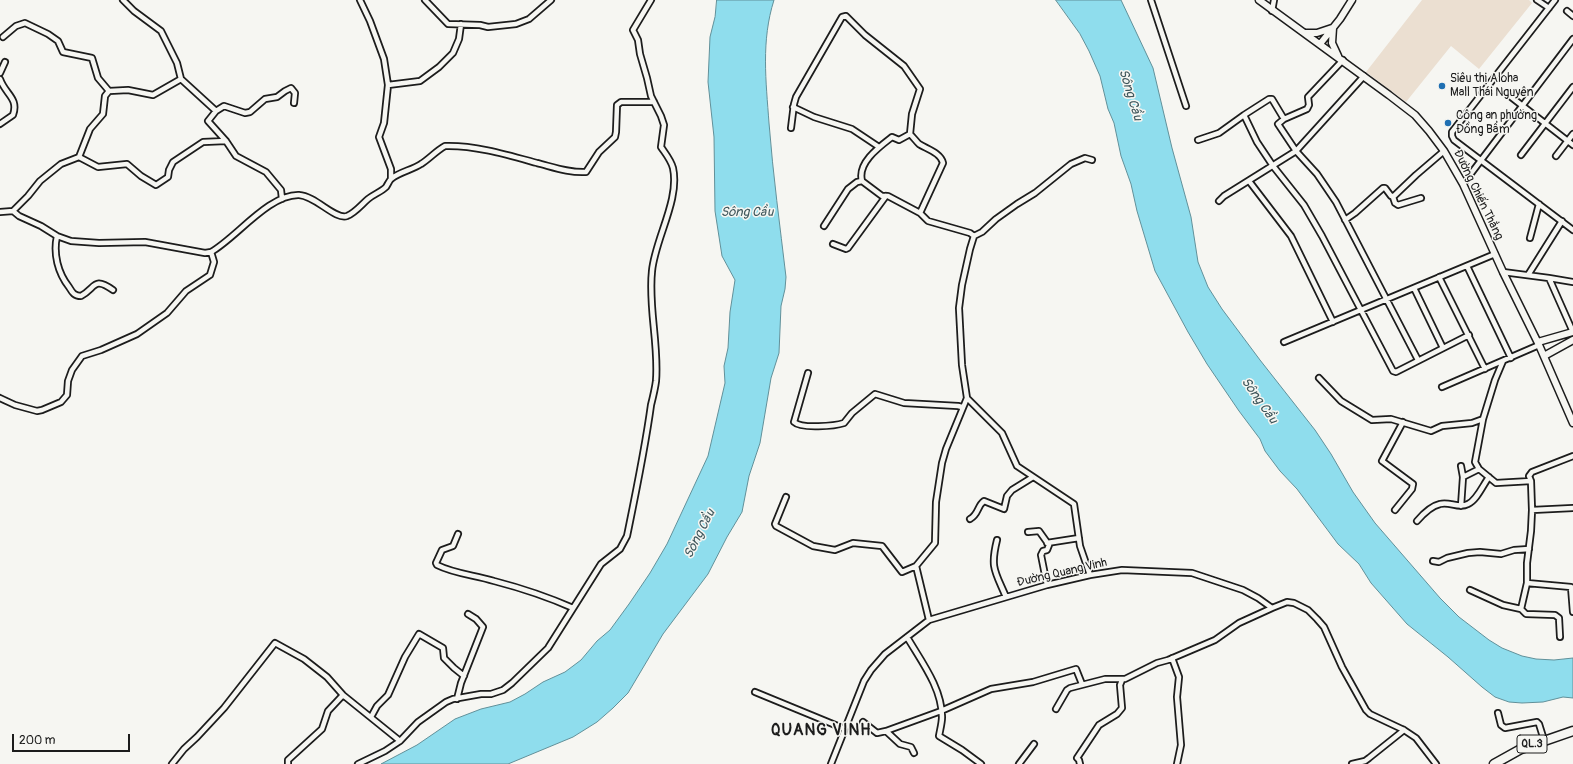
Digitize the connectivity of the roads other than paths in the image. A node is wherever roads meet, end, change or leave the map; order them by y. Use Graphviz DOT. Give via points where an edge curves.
graph roads {
  1 [pos="123,0"];
  2 [pos="360,0"];
  3 [pos="426,0"];
  4 [pos="552,0"];
  5 [pos="651,0"];
  6 [pos="1151,0"];
  7 [pos="1259,0"];
  8 [pos="1274,0"];
  9 [pos="1352,0"];
  10 [pos="1537,0"];
  11 [pos="1554,0"];
  12 [pos="1549,8"];
  13 [pos="1272,11"];
  14 [pos="1567,11"];
  15 [pos="1573,16"];
  16 [pos="461,24"];
  17 [pos="1333,27"];
  18 [pos="1306,33"];
  19 [pos="3,37"];
  20 [pos="1573,39"];
  21 [pos="1320,44"];
  22 [pos="1341,59"];
  23 [pos="5,62"];
  24 [pos="0,72"];
  25 [pos="1364,76"];
  26 [pos="0,79"];
  27 [pos="181,79"];
  28 [pos="388,85"];
  29 [pos="1573,87"];
  30 [pos="110,91"];
  31 [pos="1506,94"];
  32 [pos="654,102"];
  33 [pos="294,103"];
  34 [pos="1186,106"];
  35 [pos="1522,106"];
  36 [pos="793,107"];
  37 [pos="216,111"];
  38 [pos="1244,115"];
  39 [pos="1284,119"];
  40 [pos="0,124"];
  41 [pos="1545,124"];
  42 [pos="791,128"];
  43 [pos="910,134"];
  44 [pos="1573,134"];
  45 [pos="1198,140"];
  46 [pos="226,141"];
  47 [pos="1568,141"];
  48 [pos="1573,145"];
  49 [pos="879,147"];
  50 [pos="1296,151"];
  51 [pos="1444,151"];
  52 [pos="1521,155"];
  53 [pos="1556,156"];
  54 [pos="79,157"];
  55 [pos="1092,160"];
  56 [pos="1480,161"];
  57 [pos="1273,166"];
  58 [pos="390,179"];
  59 [pos="1249,180"];
  60 [pos="862,181"];
  61 [pos="1462,184"];
  62 [pos="886,196"];
  63 [pos="1393,197"];
  64 [pos="282,198"];
  65 [pos="1421,198"];
  66 [pos="1220,201"];
  67 [pos="1539,204"];
  68 [pos="13,211"];
  69 [pos="0,212"];
  70 [pos="920,213"];
  71 [pos="1346,220"];
  72 [pos="1562,221"];
  73 [pos="824,226"];
  74 [pos="1573,230"];
  75 [pos="57,236"];
  76 [pos="974,236"];
  77 [pos="1530,238"];
  78 [pos="833,244"];
  79 [pos="211,252"];
  80 [pos="1495,254"];
  81 [pos="1467,266"];
  82 [pos="1503,272"];
  83 [pos="1528,275"];
  84 [pos="1440,277"];
  85 [pos="1549,278"];
  86 [pos="1573,282"];
  87 [pos="1414,288"];
  88 [pos="113,290"];
  89 [pos="1386,300"];
  90 [pos="1361,310"];
  91 [pos="1333,322"];
  92 [pos="1573,332"];
  93 [pos="1469,335"];
  94 [pos="1573,340"];
  95 [pos="1284,342"];
  96 [pos="1538,344"];
  97 [pos="1443,348"];
  98 [pos="1544,356"];
  99 [pos="1510,358"];
  100 [pos="1418,360"];
  101 [pos="1503,361"];
  102 [pos="1486,368"];
  103 [pos="808,373"];
  104 [pos="1319,378"];
  105 [pos="1442,387"];
  106 [pos="0,398"];
  107 [pos="967,398"];
  108 [pos="962,408"];
  109 [pos="1483,419"];
  110 [pos="1403,422"];
  111 [pos="1573,423"];
  112 [pos="1573,456"];
  113 [pos="1461,466"];
  114 [pos="1479,469"];
  115 [pos="1033,477"];
  116 [pos="1463,477"];
  117 [pos="1489,477"];
  118 [pos="1531,481"];
  119 [pos="786,497"];
  120 [pos="1460,506"];
  121 [pos="1573,508"];
  122 [pos="1395,510"];
  123 [pos="1532,510"];
  124 [pos="970,519"];
  125 [pos="1417,520"];
  126 [pos="1028,532"];
  127 [pos="458,534"];
  128 [pos="1079,538"];
  129 [pos="997,540"];
  130 [pos="1047,543"];
  131 [pos="1529,549"];
  132 [pos="1433,561"];
  133 [pos="916,566"];
  134 [pos="1090,575"];
  135 [pos="1526,583"];
  136 [pos="1047,584"];
  137 [pos="1470,590"];
  138 [pos="1006,597"];
  139 [pos="573,608"];
  140 [pos="1272,608"];
  141 [pos="1521,609"];
  142 [pos="1573,612"];
  143 [pos="468,614"];
  144 [pos="929,620"];
  145 [pos="907,637"];
  146 [pos="1560,637"];
  147 [pos="1172,658"];
  148 [pos="464,676"];
  149 [pos="1122,680"];
  150 [pos="1082,684"];
  151 [pos="755,692"];
  152 [pos="343,695"];
  153 [pos="457,699"];
  154 [pos="1056,709"];
  155 [pos="941,711"];
  156 [pos="1498,713"];
  157 [pos="371,717"];
  158 [pos="863,722"];
  159 [pos="845,729"];
  160 [pos="1404,730"];
  161 [pos="886,731"];
  162 [pos="1573,731"];
  163 [pos="1544,740"];
  164 [pos="400,741"];
  165 [pos="1034,744"];
  166 [pos="914,753"];
  167 [pos="172,764"];
  168 [pos="288,764"];
  169 [pos="358,764"];
  170 [pos="831,764"];
  171 [pos="981,764"];
  172 [pos="1019,764"];
  173 [pos="1080,764"];
  174 [pos="1177,764"];
  175 [pos="1352,764"];
  176 [pos="1436,764"];
  177 [pos="1494,764"];
  1 -- 27 [label="street" via="161,31 177,64"];
  2 -- 28 [label="street" via="383,56"];
  3 -- 16 [label="street" via="448,24"];
  4 -- 16 [label="street" via="522,23 488,27"];
  5 -- 32 [label="street" via="632,30 638,40"];
  6 -- 34 [label="street"];
  7 -- 13 [label="main road, Đường Chiến Thắng"];
  8 -- 13 [label="street"];
  9 -- 17 [label="main road"];
  10 -- 12 [label="street"];
  11 -- 12 [label="street"];
  12 -- 56 [label="street" via="1452,132 1454,140"];
  13 -- 18 [label="main road, Đường Chiến Thắng"];
  14 -- 15 [label="street"];
  16 -- 28 [label="street" via="459,39 453,53 439,67 420,81"];
  17 -- 18 [label="main road" via="1317,34"];
  17 -- 21 [label="main road"];
  17 -- 22 [label="main road" via="1332,43"];
  18 -- 21 [label="main road, Đường Chiến Thắng"];
  19 -- 30 [label="street" via="24,23 46,33 58,41 63,52 92,58 98,78"];
  20 -- 35 [label="street"];
  21 -- 22 [label="main road, Đường Chiến Thắng"];
  22 -- 25 [label="main road, Đường Chiến Thắng"];
  22 -- 39 [label="street" via="1308,96 1307,109"];
  23 -- 24 [label="street"];
  25 -- 50 [label="street"];
  25 -- 51 [label="main road, Đường Chiến Thắng" via="1414,115"];
  26 -- 40 [label="street" via="16,105 13,115"];
  27 -- 30 [label="street" via="153,95 128,90"];
  27 -- 37 [label="street"];
  28 -- 58 [label="street" via="384,123 379,137 390,169"];
  29 -- 41 [label="street"];
  30 -- 54 [label="street" via="105,96 103,114 90,129"];
  31 -- 35 [label="street"];
  32 -- 58 [label="street" via="617,104 615,137 599,152 586,172 558,169 478,149 450,146 442,147 422,163"];
  32 -- 139 [label="street" via="664,125 661,147 673,169 673,183 671,202 652,270 656,380 648,433 624,543 601,564"];
  33 -- 37 [label="street" via="296,93 291,88 279,96 265,99 250,112 225,105"];
  35 -- 41 [label="street"];
  35 -- 56 [label="street"];
  36 -- 42 [label="street"];
  36 -- 43 [label="street" via="799,91 842,17 846,16 904,66 919,86"];
  36 -- 49 [label="street" via="814,117 852,128"];
  37 -- 46 [label="street" via="208,121"];
  38 -- 39 [label="street" via="1271,99"];
  38 -- 45 [label="street" via="1219,133"];
  38 -- 57 [label="street" via="1257,142"];
  39 -- 50 [label="street" via="1278,124"];
  41 -- 47 [label="street"];
  41 -- 52 [label="street"];
  43 -- 49 [label="street" via="899,140 892,137"];
  43 -- 70 [label="street" via="943,162"];
  44 -- 47 [label="street"];
  46 -- 54 [label="street" via="203,142 173,162 167,178 156,185 127,164 97,167"];
  46 -- 64 [label="street" via="236,156 266,172 281,190"];
  47 -- 48 [label="street"];
  47 -- 53 [label="street"];
  49 -- 60 [label="street" via="865,163 861,172"];
  50 -- 57 [label="street"];
  50 -- 71 [label="street" via="1317,174"];
  51 -- 61 [label="main road, Đường Chiến Thắng"];
  51 -- 63 [label="street"];
  54 -- 68 [label="street" via="62,164 40,181"];
  55 -- 76 [label="street" via="1085,158 1071,164"];
  56 -- 61 [label="street"];
  56 -- 67 [label="street"];
  57 -- 59 [label="street"];
  57 -- 90 [label="street" via="1304,205"];
  58 -- 64 [label="street" via="380,192 345,216 336,215 307,197 299,195"];
  59 -- 66 [label="street"];
  59 -- 91 [label="street" via="1291,236"];
  60 -- 62 [label="street" via="882,196"];
  60 -- 73 [label="street" via="848,188"];
  61 -- 80 [label="main road, Đường Chiến Thắng"];
  62 -- 70 [label="street"];
  62 -- 78 [label="street" via="848,248"];
  63 -- 65 [label="street" via="1398,205"];
  63 -- 71 [label="street" via="1383,188"];
  64 -- 79 [label="street"];
  67 -- 72 [label="street"];
  67 -- 77 [label="street"];
  68 -- 69 [label="street"];
  68 -- 75 [label="street"];
  70 -- 76 [label="street" via="928,221"];
  71 -- 89 [label="street"];
  72 -- 74 [label="street"];
  72 -- 83 [label="street"];
  75 -- 79 [label="street" via="71,241 145,242"];
  75 -- 88 [label="street" via="55,246 59,268 74,294 81,296 94,284 107,286"];
  76 -- 107 [label="street" via="959,308 962,365"];
  79 -- 106 [label="street" via="214,262 210,275 186,291 167,313 137,334 82,356 72,370 67,395 61,402 37,411"];
  80 -- 81 [label="street"];
  80 -- 82 [label="main road, Đường Chiến Thắng"];
  81 -- 84 [label="street"];
  81 -- 99 [label="street"];
  82 -- 83 [label="street"];
  82 -- 96 [label="main road, Đường Chiến Thắng"];
  83 -- 85 [label="street"];
  84 -- 87 [label="street"];
  84 -- 93 [label="street"];
  85 -- 86 [label="street"];
  85 -- 92 [label="street"];
  87 -- 89 [label="street"];
  87 -- 97 [label="street"];
  89 -- 90 [label="street"];
  89 -- 100 [label="street"];
  90 -- 91 [label="street"];
  90 -- 100 [label="street" via="1393,371 1396,372"];
  91 -- 95 [label="street"];
  92 -- 96 [label="main road"];
  93 -- 97 [label="street"];
  93 -- 102 [label="street"];
  94 -- 98 [label="main road"];
  96 -- 98 [label="main road, Đường Chiến Thắng"];
  96 -- 99 [label="street"];
  97 -- 100 [label="street"];
  98 -- 111 [label="main road, Đường Chiến Thắng"];
  99 -- 101 [label="street"];
  101 -- 102 [label="street"];
  101 -- 109 [label="street"];
  102 -- 105 [label="street"];
  103 -- 108 [label="street" via="794,422 796,424 807,426 844,423 875,394 904,403"];
  104 -- 110 [label="street" via="1341,401 1369,419"];
  107 -- 108 [label="street"];
  107 -- 115 [label="street" via="1002,433 1017,466"];
  108 -- 133 [label="street" via="942,463 936,502 935,543"];
  109 -- 110 [label="street" via="1442,426 1431,431"];
  109 -- 114 [label="street" via="1475,462"];
  110 -- 122 [label="street" via="1382,461 1413,484 1412,489"];
  112 -- 118 [label="street" via="1532,472 1529,476"];
  113 -- 116 [label="street"];
  114 -- 116 [label="street"];
  114 -- 117 [label="street"];
  115 -- 124 [label="street" via="1012,490 1004,509 984,500 976,516"];
  115 -- 128 [label="street" via="1074,504"];
  116 -- 120 [label="street"];
  117 -- 118 [label="street" via="1496,483"];
  117 -- 120 [label="street" via="1473,501"];
  118 -- 123 [label="street"];
  119 -- 133 [label="street" via="776,526 810,545 835,550 853,543 882,546 902,572"];
  120 -- 125 [label="street" via="1440,504"];
  121 -- 123 [label="street"];
  123 -- 131 [label="street"];
  126 -- 130 [label="street" via="1039,531"];
  127 -- 139 [label="street" via="453,546 442,550 437,565 544,596"];
  128 -- 130 [label="street"];
  128 -- 134 [label="street"];
  129 -- 138 [label="street" via="993,565"];
  130 -- 136 [label="street" via="1049,548 1040,555"];
  131 -- 132 [label="street" via="1501,554 1468,553 1438,562"];
  131 -- 135 [label="street"];
  133 -- 144 [label="street"];
  134 -- 136 [label="street, Đường Quang Vinh"];
  134 -- 140 [label="street, Đường Quang Vinh" via="1122,570 1192,573 1243,590"];
  135 -- 141 [label="street"];
  135 -- 142 [label="street" via="1571,587"];
  136 -- 138 [label="street, Đường Quang Vinh"];
  137 -- 141 [label="street" via="1504,605"];
  138 -- 144 [label="street, Đường Quang Vinh"];
  139 -- 153 [label="street" via="548,648 512,683 492,694"];
  140 -- 147 [label="street" via="1239,623 1215,640"];
  140 -- 160 [label="street" via="1287,602 1308,610 1324,627 1366,710"];
  141 -- 146 [label="street" via="1526,614 1555,615 1559,618"];
  143 -- 148 [label="street" via="483,627"];
  144 -- 145 [label="street, Đường Quang Vinh"];
  145 -- 155 [label="street" via="938,693"];
  145 -- 159 [label="street, Đường Quang Vinh" via="885,654 871,670"];
  147 -- 149 [label="street"];
  147 -- 174 [label="street" via="1179,677 1177,697 1180,746"];
  148 -- 153 [label="street"];
  148 -- 157 [label="street" via="444,658 443,648 419,634 405,657 388,696"];
  149 -- 150 [label="street" via="1105,679"];
  149 -- 173 [label="street" via="1122,708 1099,725 1077,758"];
  150 -- 154 [label="street" via="1068,689"];
  150 -- 155 [label="street" via="1076,669 1033,682 991,689"];
  151 -- 159 [label="street"];
  152 -- 157 [label="street"];
  152 -- 167 [label="street" via="327,677 304,659 275,643 224,708"];
  152 -- 168 [label="street" via="328,711 322,729 288,760"];
  153 -- 164 [label="street" via="446,702 423,718"];
  155 -- 161 [label="street"];
  155 -- 171 [label="street" via="939,736"];
  156 -- 163 [label="street" via="1505,728 1537,722"];
  157 -- 164 [label="street"];
  158 -- 161 [label="street" via="877,733"];
  159 -- 170 [label="street, Đường Quang Vinh"];
  160 -- 175 [label="street" via="1369,758"];
  160 -- 176 [label="street" via="1416,738"];
  161 -- 166 [label="street" via="900,744 911,747"];
  162 -- 163 [label="highway, QL.3"];
  163 -- 177 [label="highway, QL.3" via="1520,749"];
  164 -- 169 [label="street"];
  165 -- 172 [label="street"];
}
